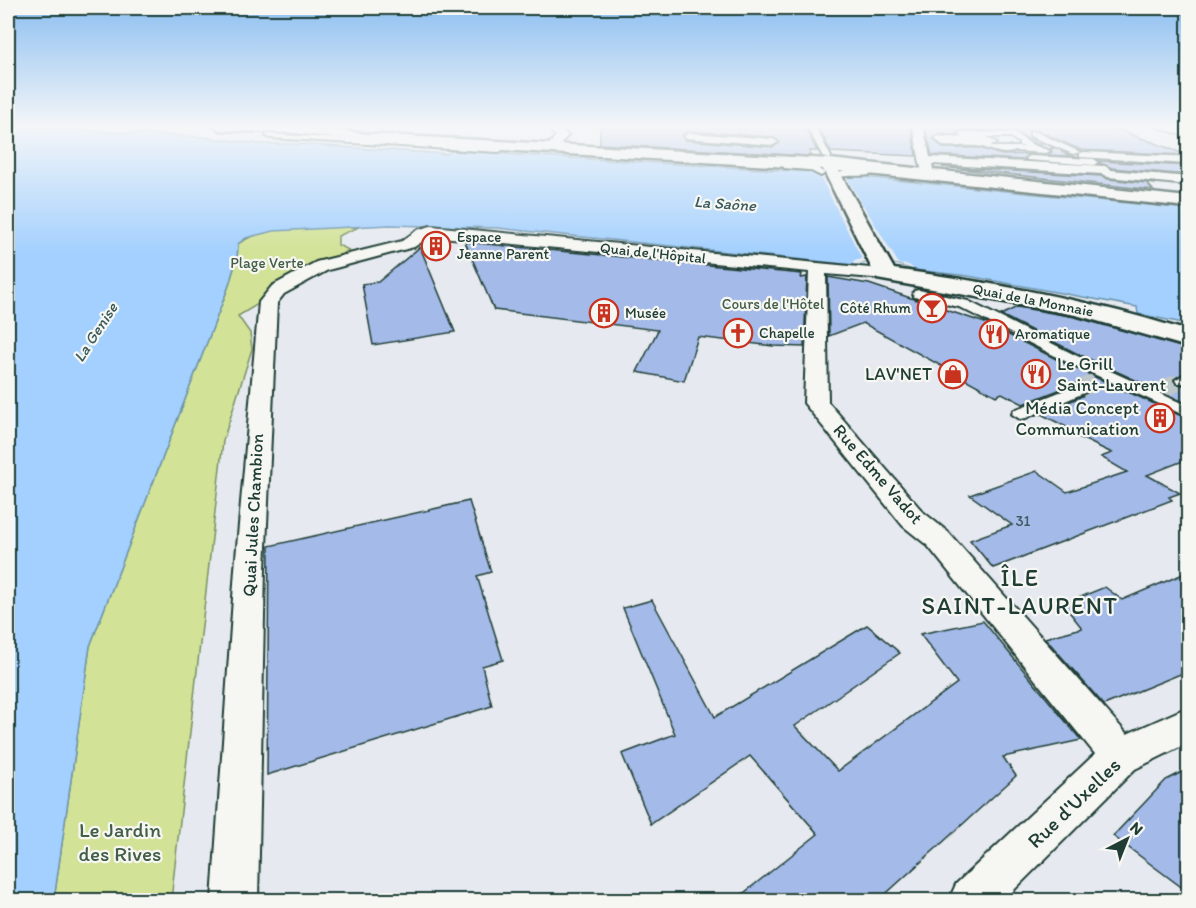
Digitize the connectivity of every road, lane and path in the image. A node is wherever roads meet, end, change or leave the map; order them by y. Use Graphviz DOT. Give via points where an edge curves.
graph roads {
  1 [pos="824,168"];
  2 [pos="828,168"];
  3 [pos="838,168"];
  4 [pos="986,168"];
  5 [pos="1096,168"];
  6 [pos="1129,168"];
  7 [pos="833,169"];
  8 [pos="1188,181"];
  9 [pos="1126,195"];
  10 [pos="1188,203"];
  11 [pos="422,233"];
  12 [pos="818,269"];
  13 [pos="884,269"];
  14 [pos="990,291"];
  15 [pos="919,294"];
  16 [pos="991,316"];
  17 [pos="1188,339"];
  18 [pos="1080,388"];
  19 [pos="1188,412"];
  20 [pos="1020,414"];
  21 [pos="1188,724"];
  22 [pos="1121,756"];
  23 [pos="235,900"];
  24 [pos="972,900"];
  1 -- 7 [label="street"];
  2 -- 7 [label="main road"];
  3 -- 7 [label="main road"];
  4 -- 9 [label="main road"];
  5 -- 9 [label="street"];
  6 -- 8 [label="street"];
  7 -- 10 [label="street"];
  7 -- 13 [label="main road"];
  9 -- 10 [label="main road"];
  11 -- 12 [label="street, Quai de l'Hôpital" via="436,231"];
  11 -- 23 [label="street, Quai Jules Chambion" via="408,244 322,266 278,290 268,302 250,558"];
  12 -- 13 [label="street, Quai de l'Hôpital"];
  12 -- 22 [label="street, Rue Edme Vadot" via="816,404 913,519 938,539"];
  13 -- 14 [label="main road, Quai de la Monnaie"];
  14 -- 16 [label="street" via="987,308"];
  14 -- 17 [label="main road, Quai de la Monnaie" via="1088,309"];
  15 -- 16 [label="street" via="963,304"];
  16 -- 19 [label="street" via="1105,376 1158,392"];
  18 -- 20 [label="street"];
  21 -- 22 [label="street, Rue d'Uxelles"];
  22 -- 24 [label="street, Rue d'Uxelles"];
}
